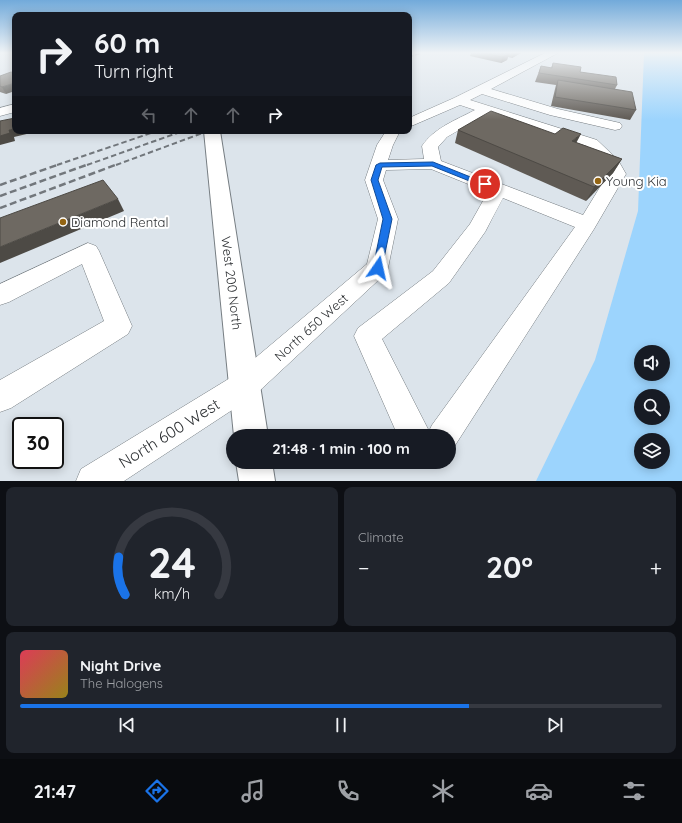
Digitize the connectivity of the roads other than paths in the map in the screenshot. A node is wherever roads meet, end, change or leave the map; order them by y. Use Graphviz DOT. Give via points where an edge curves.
graph roads {
  1 [pos="509,75"];
  2 [pos="481,90"];
  3 [pos="459,101"];
  4 [pos="12,109"];
  5 [pos="485,110"];
  6 [pos="0,112"];
  7 [pos="412,123"];
  8 [pos="616,126"];
  9 [pos="391,134"];
  10 [pos="214,140"];
  11 [pos="433,164"];
  12 [pos="380,165"];
  13 [pos="498,189"];
  14 [pos="587,224"];
  15 [pos="0,295"];
  16 [pos="245,386"];
  17 [pos="0,397"];
  18 [pos="250,429"];
  19 [pos="412,429"];
  20 [pos="448,429"];
  21 [pos="255,469"];
  22 [pos="93,481"];
  23 [pos="257,481"];
  1 -- 2 [label="street"];
  2 -- 3 [label="street"];
  2 -- 8 [label="street" via="555,112"];
  3 -- 5 [label="street"];
  3 -- 7 [label="street"];
  4 -- 6 [label="street"];
  5 -- 11 [label="street" via="442,134 430,146"];
  5 -- 14 [label="street" via="592,143 612,164 617,174"];
  9 -- 12 [label="street, North 650 West"];
  10 -- 16 [label="main road, West 200 North"];
  11 -- 12 [label="street"];
  11 -- 13 [label="street"];
  12 -- 16 [label="street, North 650 West" via="374,180 388,219 378,268"];
  13 -- 14 [label="street"];
  13 -- 19 [label="street" via="478,227 441,277 367,336"];
  14 -- 20 [label="street"];
  15 -- 17 [label="street" via="88,252 119,326"];
  16 -- 18 [label="main road, West 200 North"];
  16 -- 22 [label="street, North 600 West"];
  21 -- 23 [label="main road"];
}
